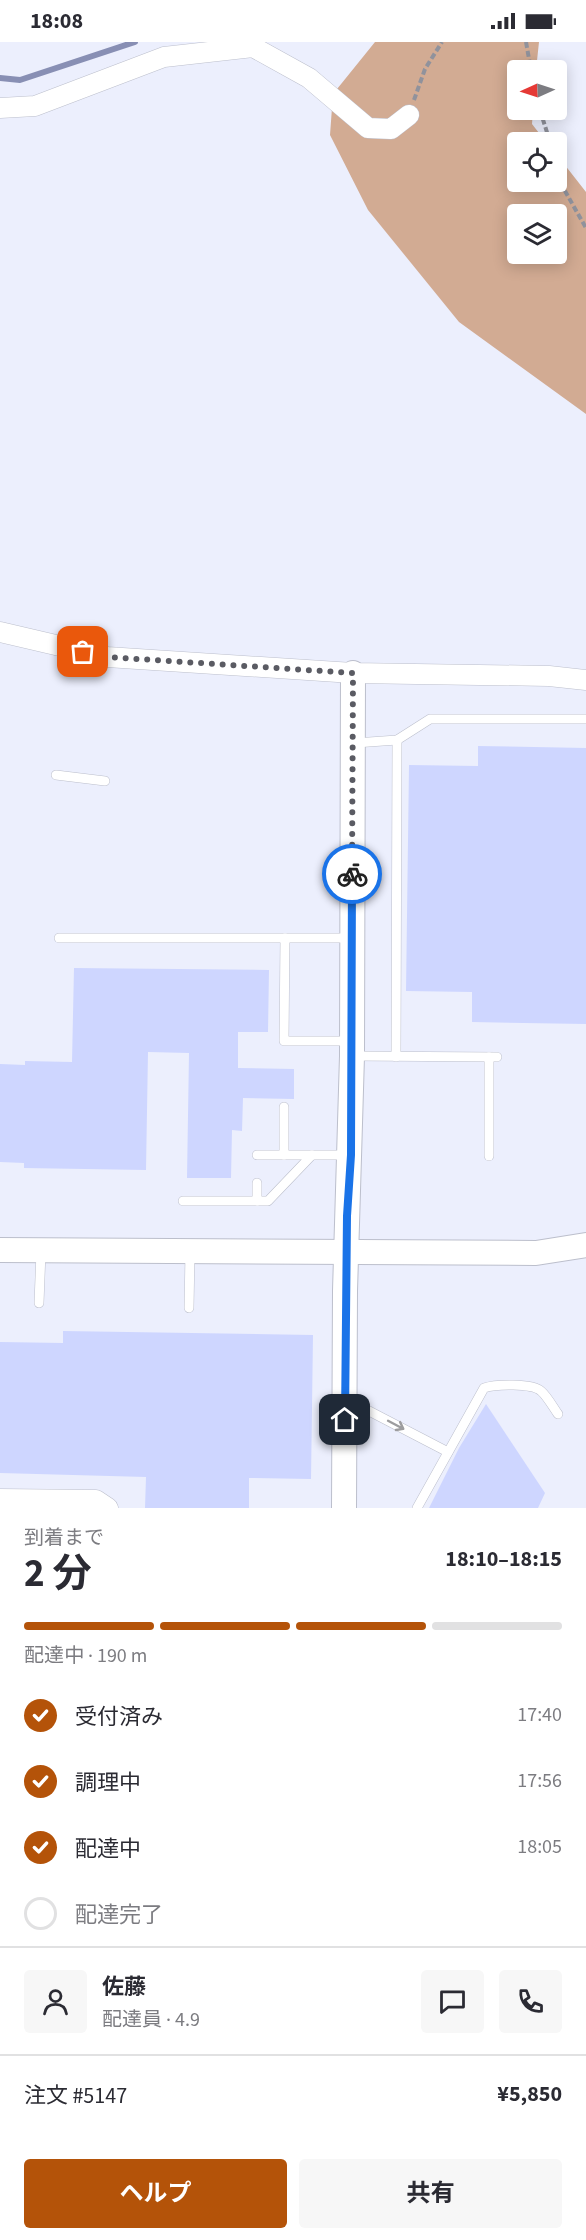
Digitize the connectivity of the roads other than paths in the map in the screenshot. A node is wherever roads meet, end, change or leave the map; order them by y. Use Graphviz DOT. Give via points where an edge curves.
graph roads {
  1 [pos="0,108"];
  2 [pos="409,115"];
  3 [pos="0,632"];
  4 [pos="353,673"];
  5 [pos="586,680"];
  6 [pos="586,720"];
  7 [pos="397,740"];
  8 [pos="352,743"];
  9 [pos="56,775"];
  10 [pos="105,781"];
  11 [pos="59,938"];
  12 [pos="285,938"];
  13 [pos="352,938"];
  14 [pos="352,1049"];
  15 [pos="396,1057"];
  16 [pos="284,1107"];
  17 [pos="257,1155"];
  18 [pos="284,1155"];
  19 [pos="312,1155"];
  20 [pos="351,1155"];
  21 [pos="489,1156"];
  22 [pos="257,1183"];
  23 [pos="183,1201"];
  24 [pos="257,1201"];
  25 [pos="586,1245"];
  26 [pos="0,1251"];
  27 [pos="41,1251"];
  28 [pos="190,1251"];
  29 [pos="346,1253"];
  30 [pos="39,1303"];
  31 [pos="189,1308"];
  32 [pos="345,1398"];
  33 [pos="558,1414"];
  34 [pos="448,1452"];
  35 [pos="0,1499"];
  36 [pos="108,1508"];
  37 [pos="344,1508"];
  38 [pos="417,1508"];
  1 -- 2 [label="street" via="35,106 164,57 253,47 309,78 368,128 391,129"];
  3 -- 4 [label="street" via="107,657"];
  4 -- 5 [label="street"];
  4 -- 8 [label="street"];
  6 -- 7 [label="lane" via="430,719"];
  7 -- 8 [label="lane"];
  7 -- 15 [label="lane"];
  8 -- 13 [label="street"];
  9 -- 10 [label="lane"];
  11 -- 12 [label="lane"];
  12 -- 13 [label="lane"];
  12 -- 14 [label="lane" via="284,1041"];
  13 -- 14 [label="street"];
  14 -- 15 [label="lane"];
  14 -- 20 [label="street"];
  15 -- 21 [label="lane" via="493,1057"];
  16 -- 18 [label="lane"];
  17 -- 18 [label="lane"];
  18 -- 19 [label="lane"];
  19 -- 20 [label="lane"];
  19 -- 24 [label="lane" via="268,1201"];
  20 -- 29 [label="street"];
  22 -- 24 [label="lane"];
  23 -- 24 [label="lane"];
  25 -- 29 [label="street" via="536,1253"];
  26 -- 27 [label="street"];
  27 -- 28 [label="street"];
  27 -- 30 [label="lane"];
  28 -- 29 [label="street"];
  28 -- 31 [label="lane"];
  29 -- 32 [label="street"];
  32 -- 34 [label="lane, one-way"];
  32 -- 37 [label="street"];
  33 -- 34 [label="lane" via="540,1390 531,1386 491,1385 484,1388"];
  34 -- 38 [label="lane"];
  35 -- 36 [label="street" via="96,1500"];
}
